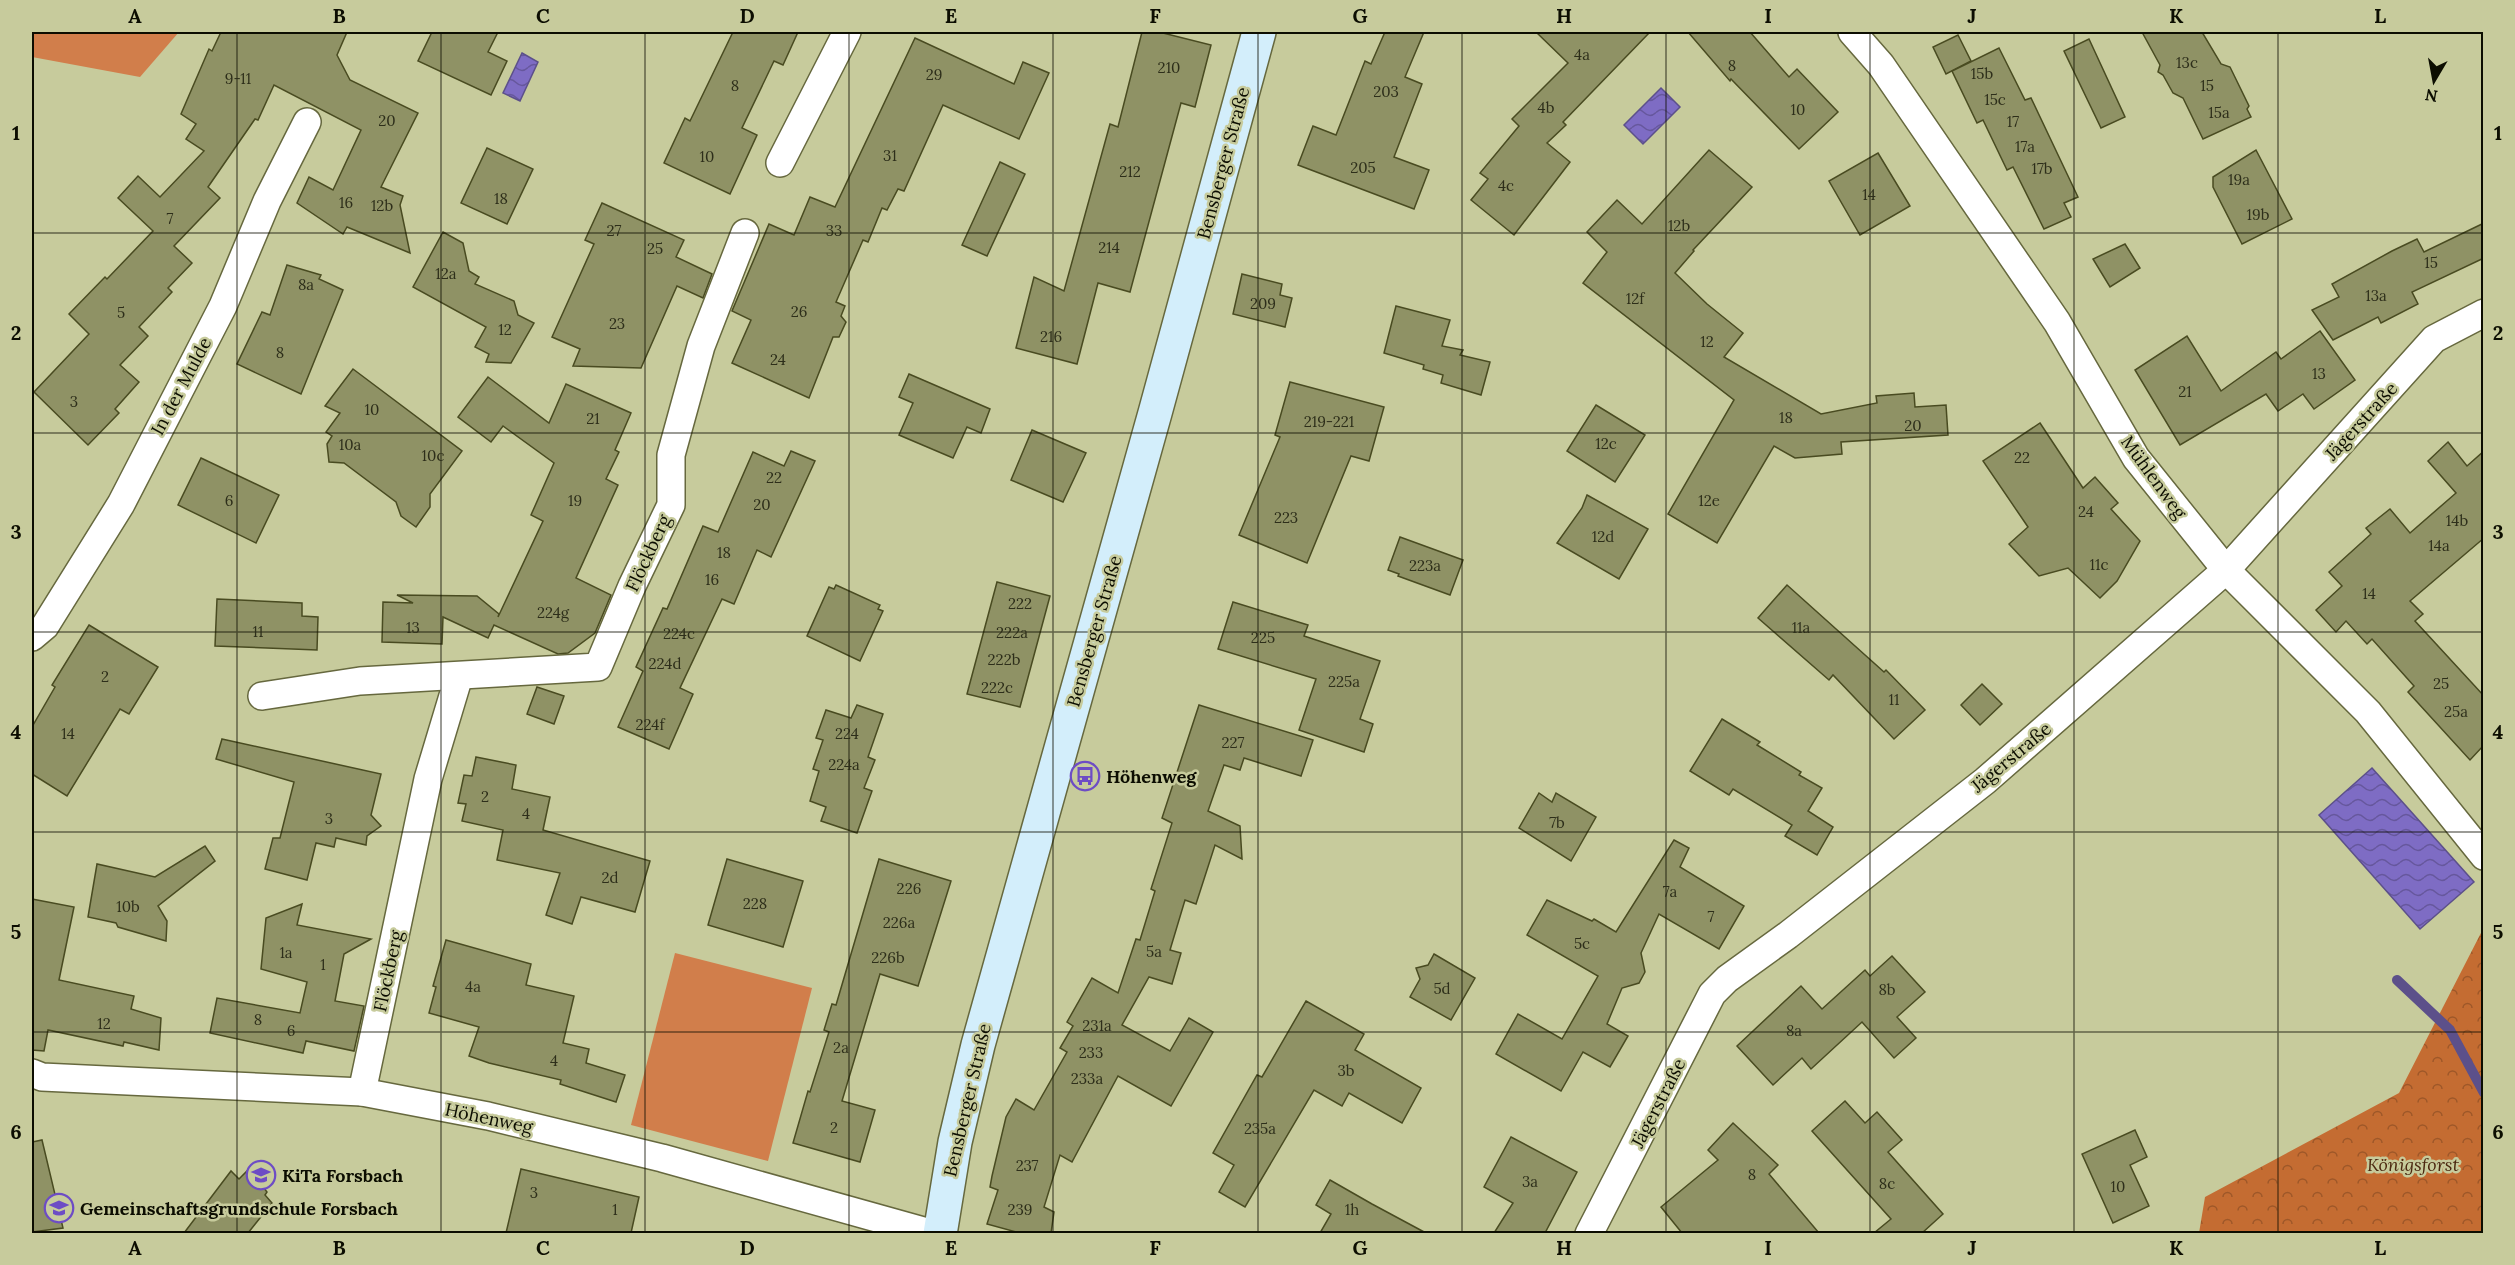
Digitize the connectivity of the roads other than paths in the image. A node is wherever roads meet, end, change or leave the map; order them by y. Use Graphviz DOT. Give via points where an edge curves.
graph roads {
  1 [pos="846,32"];
  2 [pos="1259,32"];
  3 [pos="1852,32"];
  4 [pos="307,122"];
  5 [pos="780,163"];
  6 [pos="745,233"];
  7 [pos="2484,313"];
  8 [pos="2226,570"];
  9 [pos="32,637"];
  10 [pos="459,676"];
  11 [pos="262,696"];
  12 [pos="2484,856"];
  13 [pos="32,1073"];
  14 [pos="362,1092"];
  15 [pos="934,1233"];
  16 [pos="940,1233"];
  17 [pos="1589,1233"];
  1 -- 5 [label="street"];
  2 -- 16 [label="main road, Bensberger Straße" via="978,1044 955,1142"];
  3 -- 8 [label="street, Mühlenweg" via="1881,65 2051,312 2136,459"];
  4 -- 9 [label="street, In der Mulde" via="267,201 223,306 121,504 45,626"];
  6 -- 10 [label="street, Flöckberg" via="701,346 671,455 671,505 598,667"];
  7 -- 8 [label="street, Jägerstraße" via="2434,339"];
  8 -- 12 [label="street, Mühlenweg" via="2368,712"];
  8 -- 17 [label="street, Jägerstraße" via="1985,781 1726,979 1712,994"];
  10 -- 11 [label="street, Flöckberg" via="360,681"];
  10 -- 14 [label="street, Flöckberg" via="428,779"];
  13 -- 14 [label="street, Höhenweg" via="42,1077"];
  14 -- 15 [label="street, Höhenweg" via="488,1116 662,1158"];
}
